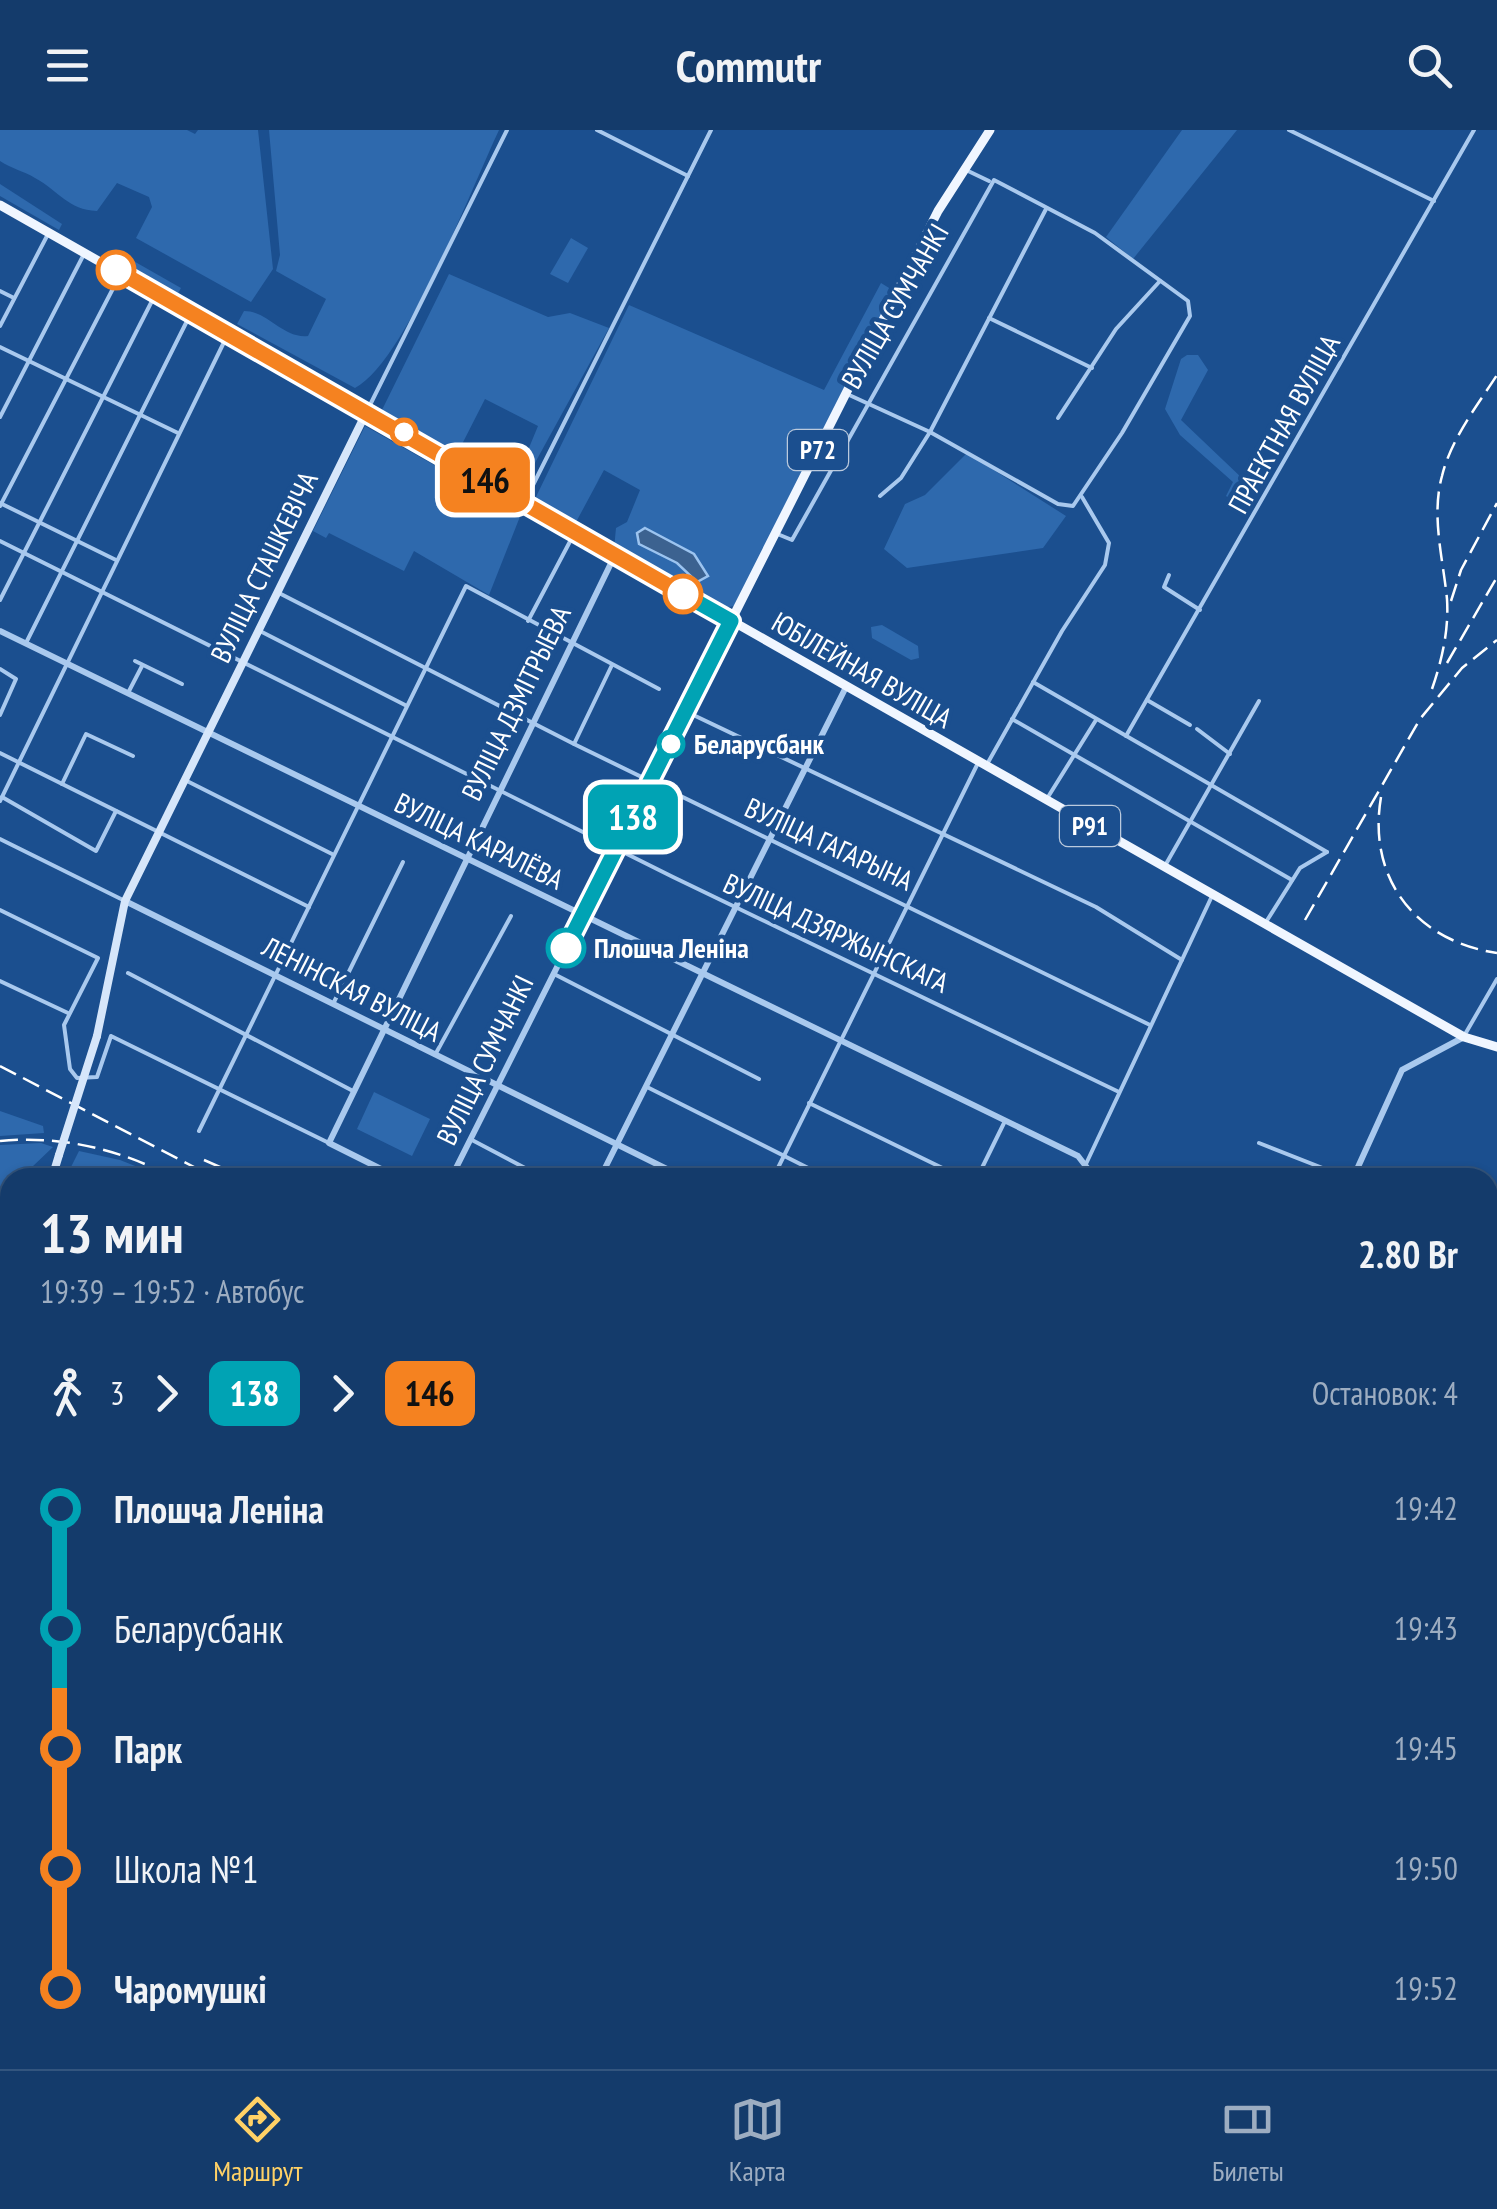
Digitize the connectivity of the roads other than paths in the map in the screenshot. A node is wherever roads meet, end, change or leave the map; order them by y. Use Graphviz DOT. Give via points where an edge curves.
graph roads {
  1 [pos="507,130"];
  2 [pos="597,130"];
  3 [pos="711,130"];
  4 [pos="990,130"];
  5 [pos="1289,130"];
  6 [pos="1474,130"];
  7 [pos="962,168"];
  8 [pos="688,176"];
  9 [pos="990,182"];
  10 [pos="1434,201"];
  11 [pos="0,205"];
  12 [pos="1046,209"];
  13 [pos="50,232"];
  14 [pos="85,252"];
  15 [pos="121,272"];
  16 [pos="1160,281"];
  17 [pos="0,291"];
  18 [pos="156,293"];
  19 [pos="14,298"];
  20 [pos="190,313"];
  21 [pos="989,318"];
  22 [pos="0,326"];
  23 [pos="228,334"];
  24 [pos="0,347"];
  25 [pos="30,362"];
  26 [pos="1092,368"];
  27 [pos="67,378"];
  28 [pos="847,394"];
  29 [pos="104,396"];
  30 [pos="867,400"];
  31 [pos="367,411"];
  32 [pos="142,414"];
  33 [pos="0,417"];
  34 [pos="1058,418"];
  35 [pos="930,432"];
  36 [pos="178,433"];
  37 [pos="880,496"];
  38 [pos="1082,496"];
  39 [pos="0,504"];
  40 [pos="524,504"];
  41 [pos="39,522"];
  42 [pos="575,532"];
  43 [pos="775,533"];
  44 [pos="0,541"];
  45 [pos="79,542"];
  46 [pos="23,553"];
  47 [pos="615,555"];
  48 [pos="116,560"];
  49 [pos="62,571"];
  50 [pos="1169,575"];
  51 [pos="102,591"];
  52 [pos="277,592"];
  53 [pos="0,600"];
  54 [pos="1200,610"];
  55 [pos="528,621"];
  56 [pos="731,621"];
  57 [pos="258,630"];
  58 [pos="0,631"];
  59 [pos="26,643"];
  60 [pos="570,643"];
  61 [pos="135,660"];
  62 [pos="242,660"];
  63 [pos="66,664"];
  64 [pos="143,664"];
  65 [pos="612,665"];
  66 [pos="426,667"];
  67 [pos="0,669"];
  68 [pos="1032,682"];
  69 [pos="182,684"];
  70 [pos="846,687"];
  71 [pos="659,689"];
  72 [pos="128,693"];
  73 [pos="1147,700"];
  74 [pos="1259,701"];
  75 [pos="407,706"];
  76 [pos="687,712"];
  77 [pos="0,715"];
  78 [pos="1012,719"];
  79 [pos="1096,720"];
  80 [pos="531,722"];
  81 [pos="1190,725"];
  82 [pos="1197,728"];
  83 [pos="208,731"];
  84 [pos="393,735"];
  85 [pos="1126,736"];
  86 [pos="574,744"];
  87 [pos="0,753"];
  88 [pos="1230,754"];
  89 [pos="133,756"];
  90 [pos="1074,756"];
  91 [pos="18,764"];
  92 [pos="982,764"];
  93 [pos="806,766"];
  94 [pos="185,780"];
  95 [pos="651,780"];
  96 [pos="62,784"];
  97 [pos="1211,786"];
  98 [pos="499,788"];
  99 [pos="1,799"];
  100 [pos="1046,801"];
  101 [pos="358,807"];
  102 [pos="116,810"];
  103 [pos="1190,823"];
  104 [pos="159,831"];
  105 [pos="942,832"];
  106 [pos="0,839"];
  107 [pos="770,839"];
  108 [pos="617,848"];
  109 [pos="333,854"];
  110 [pos="464,860"];
  111 [pos="403,862"];
  112 [pos="1163,868"];
  113 [pos="1292,880"];
  114 [pos="1212,895"];
  115 [pos="125,900"];
  116 [pos="908,903"];
  117 [pos="309,906"];
  118 [pos="736,908"];
  119 [pos="0,910"];
  120 [pos="511,916"];
  121 [pos="582,916"];
  122 [pos="1265,924"];
  123 [pos="1182,960"];
  124 [pos="128,973"];
  125 [pos="553,973"];
  126 [pos="873,973"];
  127 [pos="703,974"];
  128 [pos="276,976"];
  129 [pos="1497,980"];
  130 [pos="0,981"];
  131 [pos="333,1004"];
  132 [pos="68,1013"];
  133 [pos="1150,1025"];
  134 [pos="382,1029"];
  135 [pos="248,1035"];
  136 [pos="672,1036"];
  137 [pos="1464,1037"];
  138 [pos="839,1040"];
  139 [pos="1497,1047"];
  140 [pos="435,1056"];
  141 [pos="759,1079"];
  142 [pos="497,1086"];
  143 [pos="646,1087"];
  144 [pos="218,1090"];
  145 [pos="353,1091"];
  146 [pos="1119,1092"];
  147 [pos="810,1103"];
  148 [pos="1006,1121"];
  149 [pos="199,1131"];
  150 [pos="470,1139"];
  151 [pos="329,1143"];
  152 [pos="1259,1143"];
  153 [pos="618,1144"];
  154 [pos="784,1156"];
  155 [pos="1085,1166"];
  156 [pos="55,1168"];
  157 [pos="379,1168"];
  158 [pos="456,1168"];
  159 [pos="525,1168"];
  160 [pos="605,1168"];
  161 [pos="665,1168"];
  162 [pos="778,1168"];
  163 [pos="808,1168"];
  164 [pos="943,1168"];
  165 [pos="983,1168"];
  166 [pos="1324,1168"];
  167 [pos="1355,1168"];
  1 -- 31 [label="street, ВУЛІЦА СТАШКЕВІЧА"];
  2 -- 8 [label="street"];
  3 -- 8 [label="street"];
  4 -- 7 [label="main road, ВУЛІЦА СУМЧАНКІ / Р72"];
  5 -- 10 [label="street"];
  6 -- 10 [label="street, ПРАЕКТНАЯ ВУЛІЦА"];
  7 -- 9 [label="street"];
  7 -- 28 [label="main road, ВУЛІЦА СУМЧАНКІ / Р72"];
  8 -- 40 [label="street"];
  9 -- 12 [label="street"];
  9 -- 30 [label="street, ВУЛІЦА СУМЧАНКІ"];
  10 -- 54 [label="street, ПРАЕКТНАЯ ВУЛІЦА"];
  11 -- 13 [label="main road, ЮБІЛЕЙНАЯ ВУЛІЦА / Р91"];
  12 -- 16 [label="street" via="1094,233"];
  12 -- 21 [label="street"];
  13 -- 14 [label="main road, ЮБІЛЕЙНАЯ ВУЛІЦА / Р91"];
  13 -- 19 [label="street"];
  14 -- 15 [label="main road, ЮБІЛЕЙНАЯ ВУЛІЦА / Р91"];
  14 -- 25 [label="street"];
  15 -- 18 [label="main road, ЮБІЛЕЙНАЯ ВУЛІЦА / Р91"];
  15 -- 27 [label="street"];
  16 -- 26 [label="street" via="1116,329"];
  16 -- 38 [label="street" via="1188,301 1190,316"];
  17 -- 19 [label="street"];
  18 -- 20 [label="main road, ЮБІЛЕЙНАЯ ВУЛІЦА / Р91"];
  18 -- 29 [label="street"];
  19 -- 22 [label="street"];
  20 -- 23 [label="main road, ЮБІЛЕЙНАЯ ВУЛІЦА / Р91"];
  20 -- 32 [label="street"];
  21 -- 26 [label="street"];
  21 -- 35 [label="street"];
  23 -- 31 [label="main road, ЮБІЛЕЙНАЯ ВУЛІЦА / Р91"];
  23 -- 36 [label="street"];
  24 -- 25 [label="street"];
  25 -- 27 [label="street"];
  25 -- 33 [label="street"];
  26 -- 34 [label="street"];
  27 -- 29 [label="street"];
  27 -- 39 [label="street"];
  28 -- 30 [label="street"];
  28 -- 43 [label="main road, ВУЛІЦА СУМЧАНКІ / Р72"];
  29 -- 32 [label="street"];
  29 -- 41 [label="street"];
  30 -- 35 [label="street"];
  30 -- 43 [label="street, ВУЛІЦА СУМЧАНКІ" via="792,540"];
  31 -- 40 [label="main road, ЮБІЛЕЙНАЯ ВУЛІЦА / Р91"];
  31 -- 52 [label="main road, ВУЛІЦА СТАШКЕВІЧА"];
  32 -- 36 [label="street"];
  32 -- 45 [label="street"];
  35 -- 37 [label="street" via="901,478"];
  35 -- 38 [label="street" via="1058,504 1068,508"];
  36 -- 48 [label="street"];
  38 -- 68 [label="street" via="1109,543 1108,553"];
  39 -- 41 [label="street"];
  40 -- 42 [label="main road, ЮБІЛЕЙНАЯ ВУЛІЦА / Р91"];
  41 -- 45 [label="street"];
  41 -- 46 [label="street"];
  42 -- 47 [label="main road, ЮБІЛЕЙНАЯ ВУЛІЦА / Р91"];
  42 -- 55 [label="street"];
  43 -- 56 [label="main road, ВУЛІЦА СУМЧАНКІ / Р72"];
  44 -- 46 [label="street, ВУЛІЦА ДЗЯРЖЫНСКАГА"];
  45 -- 48 [label="street"];
  45 -- 49 [label="street"];
  46 -- 49 [label="street, ВУЛІЦА ДЗЯРЖЫНСКАГА"];
  46 -- 53 [label="street"];
  47 -- 56 [label="main road, ЮБІЛЕЙНАЯ ВУЛІЦА / Р91"];
  47 -- 60 [label="street, ВУЛІЦА ДЗМІТРЫЕВА"];
  48 -- 51 [label="street"];
  49 -- 51 [label="street, ВУЛІЦА ДЗЯРЖЫНСКАГА"];
  49 -- 59 [label="street"];
  50 -- 54 [label="street" via="1164,586"];
  51 -- 62 [label="street, ВУЛІЦА ДЗЯРЖЫНСКАГА"];
  51 -- 63 [label="street"];
  52 -- 57 [label="main road, ВУЛІЦА СТАШКЕВІЧА"];
  52 -- 66 [label="street, ВУЛІЦА ГАГАРЫНА"];
  54 -- 73 [label="street, ПРАЕКТНАЯ ВУЛІЦА"];
  55 -- 60 [label="street"];
  55 -- 66 [label="street" via="466,586"];
  56 -- 70 [label="main road, ЮБІЛЕЙНАЯ ВУЛІЦА / Р91"];
  56 -- 76 [label="street, ВУЛІЦА СУМЧАНКІ"];
  57 -- 62 [label="main road, ВУЛІЦА СТАШКЕВІЧА"];
  57 -- 75 [label="street"];
  58 -- 59 [label="street, ВУЛІЦА КАРАЛЁВА"];
  59 -- 63 [label="street, ВУЛІЦА КАРАЛЁВА"];
  60 -- 65 [label="street"];
  60 -- 80 [label="street, ВУЛІЦА ДЗМІТРЫЕВА"];
  61 -- 64 [label="street"];
  62 -- 83 [label="main road, ВУЛІЦА СТАШКЕВІЧА"];
  62 -- 84 [label="street, ВУЛІЦА ДЗЯРЖЫНСКАГА"];
  63 -- 72 [label="street, ВУЛІЦА КАРАЛЁВА"];
  63 -- 91 [label="street"];
  64 -- 69 [label="street"];
  64 -- 72 [label="street"];
  65 -- 71 [label="street"];
  65 -- 86 [label="street"];
  66 -- 75 [label="street"];
  66 -- 80 [label="street, ВУЛІЦА ГАГАРЫНА"];
  67 -- 77 [label="street" via="16,679"];
  68 -- 78 [label="street"];
  68 -- 79 [label="street"];
  70 -- 92 [label="main road, ЮБІЛЕЙНАЯ ВУЛІЦА / Р91"];
  70 -- 93 [label="street"];
  72 -- 83 [label="street, ВУЛІЦА КАРАЛЁВА"];
  73 -- 81 [label="street"];
  73 -- 85 [label="street, ПРАЕКТНАЯ ВУЛІЦА"];
  74 -- 88 [label="street"];
  75 -- 84 [label="street"];
  76 -- 93 [label="street"];
  76 -- 95 [label="street, ВУЛІЦА СУМЧАНКІ"];
  78 -- 90 [label="street"];
  78 -- 92 [label="street"];
  79 -- 85 [label="street"];
  79 -- 90 [label="street"];
  80 -- 86 [label="street, ВУЛІЦА ГАГАРЫНА"];
  80 -- 98 [label="street, ВУЛІЦА ДЗМІТРЫЕВА"];
  82 -- 88 [label="street"];
  83 -- 94 [label="main road, ВУЛІЦА СТАШКЕВІЧА"];
  83 -- 101 [label="street, ВУЛІЦА КАРАЛЁВА"];
  84 -- 98 [label="street, ВУЛІЦА ДЗЯРЖЫНСКАГА"];
  84 -- 101 [label="street"];
  85 -- 97 [label="street"];
  86 -- 95 [label="street, ВУЛІЦА ГАГАРЫНА"];
  87 -- 91 [label="street"];
  88 -- 97 [label="street"];
  89 -- 96 [label="street" via="86,734"];
  90 -- 100 [label="street"];
  90 -- 103 [label="street"];
  91 -- 96 [label="street"];
  91 -- 99 [label="street"];
  92 -- 100 [label="main road, ЮБІЛЕЙНАЯ ВУЛІЦА / Р91"];
  92 -- 105 [label="street"];
  93 -- 105 [label="street"];
  93 -- 107 [label="street"];
  94 -- 104 [label="main road, ВУЛІЦА СТАШКЕВІЧА"];
  94 -- 109 [label="street"];
  95 -- 107 [label="street, ВУЛІЦА ГАГАРЫНА"];
  95 -- 108 [label="street, ВУЛІЦА СУМЧАНКІ"];
  96 -- 102 [label="street"];
  97 -- 103 [label="street"];
  97 -- 113 [label="street" via="1327,852"];
  98 -- 108 [label="street, ВУЛІЦА ДЗЯРЖЫНСКАГА"];
  98 -- 110 [label="street, ВУЛІЦА ДЗМІТРЫЕВА"];
  99 -- 102 [label="street" via="96,850"];
  100 -- 112 [label="main road, ЮБІЛЕЙНАЯ ВУЛІЦА / Р91"];
  101 -- 109 [label="street"];
  101 -- 110 [label="street, ВУЛІЦА КАРАЛЁВА"];
  102 -- 104 [label="street"];
  103 -- 112 [label="street"];
  103 -- 113 [label="street"];
  104 -- 115 [label="main road, ВУЛІЦА СТАШКЕВІЧА"];
  104 -- 117 [label="street"];
  105 -- 116 [label="street"];
  105 -- 123 [label="street" via="1096,907"];
  106 -- 115 [label="street, ЛЕНІНСКАЯ ВУЛІЦА"];
  107 -- 116 [label="street, ВУЛІЦА ГАГАРЫНА"];
  107 -- 118 [label="street"];
  108 -- 118 [label="street, ВУЛІЦА ДЗЯРЖЫНСКАГА"];
  108 -- 121 [label="street, ВУЛІЦА СУМЧАНКІ"];
  109 -- 117 [label="street"];
  110 -- 121 [label="street, ВУЛІЦА КАРАЛЁВА"];
  110 -- 134 [label="street, ВУЛІЦА ДЗМІТРЫЕВА"];
  111 -- 131 [label="street"];
  112 -- 114 [label="main road, ЮБІЛЕЙНАЯ ВУЛІЦА / Р91"];
  113 -- 122 [label="street"];
  114 -- 122 [label="main road, ЮБІЛЕЙНАЯ ВУЛІЦА / Р91"];
  114 -- 123 [label="street"];
  115 -- 128 [label="street, ЛЕНІНСКАЯ ВУЛІЦА"];
  115 -- 156 [label="main road, ВУЛІЦА СТАШКЕВІЧА, bridge" via="97,1036"];
  116 -- 126 [label="street"];
  116 -- 133 [label="street, ВУЛІЦА ГАГАРЫНА"];
  117 -- 128 [label="street"];
  118 -- 126 [label="street, ВУЛІЦА ДЗЯРЖЫНСКАГА"];
  118 -- 127 [label="street"];
  119 -- 132 [label="street" via="98,958"];
  120 -- 140 [label="street"];
  121 -- 125 [label="street, ВУЛІЦА СУМЧАНКІ"];
  121 -- 127 [label="street, ВУЛІЦА КАРАЛЁВА"];
  122 -- 137 [label="main road, ЮБІЛЕЙНАЯ ВУЛІЦА / Р91"];
  123 -- 133 [label="street"];
  124 -- 135 [label="street"];
  125 -- 136 [label="street"];
  125 -- 142 [label="street, ВУЛІЦА СУМЧАНКІ"];
  126 -- 138 [label="street"];
  126 -- 146 [label="street, ВУЛІЦА ДЗЯРЖЫНСКАГА"];
  127 -- 136 [label="street"];
  127 -- 138 [label="street, ВУЛІЦА КАРАЛЁВА"];
  128 -- 131 [label="street, ЛЕНІНСКАЯ ВУЛІЦА"];
  128 -- 135 [label="street"];
  129 -- 137 [label="street"];
  130 -- 132 [label="street"];
  131 -- 134 [label="street, ЛЕНІНСКАЯ ВУЛІЦА"];
  132 -- 144 [label="street" via="64,1034 77,1078 96,1077 111,1036"];
  133 -- 146 [label="street"];
  134 -- 140 [label="street, ЛЕНІНСКАЯ ВУЛІЦА"];
  134 -- 145 [label="street, ВУЛІЦА ДЗМІТРЫЕВА"];
  135 -- 144 [label="street"];
  135 -- 145 [label="street"];
  136 -- 141 [label="street"];
  136 -- 143 [label="street"];
  137 -- 139 [label="main road, ЮБІЛЕЙНАЯ ВУЛІЦА / Р91"];
  137 -- 167 [label="street" via="1402,1070"];
  138 -- 147 [label="street"];
  138 -- 148 [label="street, ВУЛІЦА КАРАЛЁВА"];
  140 -- 142 [label="street, ЛЕНІНСКАЯ ВУЛІЦА"];
  142 -- 150 [label="street, ВУЛІЦА СУМЧАНКІ"];
  142 -- 153 [label="street, ЛЕНІНСКАЯ ВУЛІЦА"];
  143 -- 153 [label="street"];
  143 -- 154 [label="street"];
  144 -- 149 [label="street"];
  144 -- 151 [label="street"];
  145 -- 151 [label="street, ВУЛІЦА ДЗМІТРЫЕВА"];
  146 -- 155 [label="street"];
  147 -- 154 [label="street"];
  147 -- 164 [label="street"];
  148 -- 155 [label="street, ВУЛІЦА КАРАЛЁВА" via="1078,1156"];
  148 -- 165 [label="street"];
  150 -- 158 [label="street, ВУЛІЦА СУМЧАНКІ"];
  150 -- 159 [label="street"];
  151 -- 157 [label="street"];
  152 -- 166 [label="street"];
  153 -- 160 [label="street"];
  153 -- 161 [label="street, ЛЕНІНСКАЯ ВУЛІЦА"];
  154 -- 162 [label="street"];
  154 -- 163 [label="street"];
}
